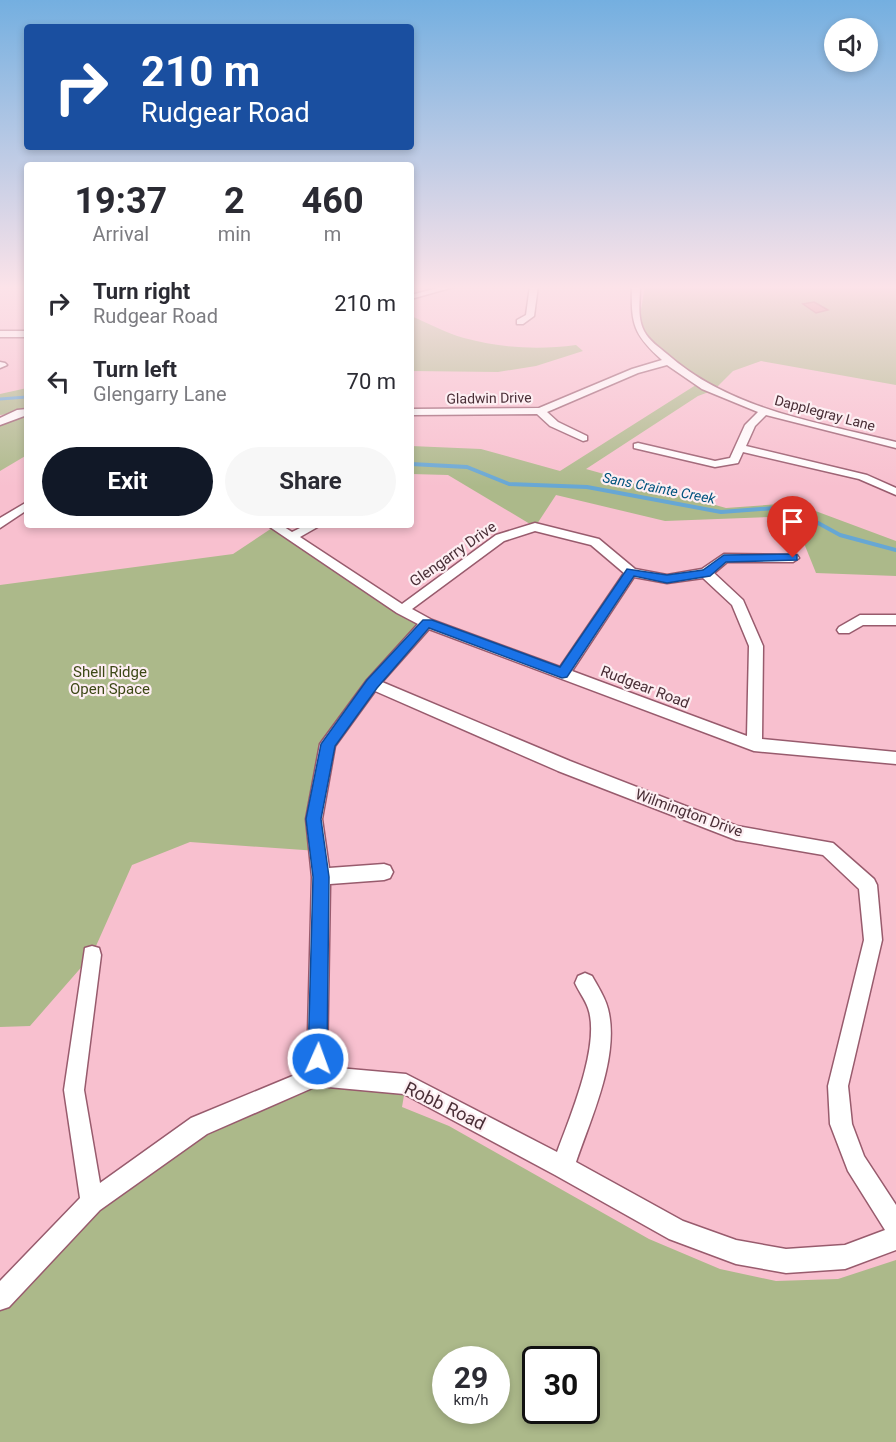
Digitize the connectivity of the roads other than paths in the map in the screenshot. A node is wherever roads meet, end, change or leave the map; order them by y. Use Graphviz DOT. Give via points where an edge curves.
graph roads {
  1 [pos="659,353"];
  2 [pos="666,362"];
  3 [pos="540,411"];
  4 [pos="765,411"];
  5 [pos="24,412"];
  6 [pos="414,412"];
  7 [pos="0,422"];
  8 [pos="583,438"];
  9 [pos="638,446"];
  10 [pos="896,446"];
  11 [pos="741,448"];
  12 [pos="896,492"];
  13 [pos="24,507"];
  14 [pos="0,524"];
  15 [pos="278,528"];
  16 [pos="309,528"];
  17 [pos="291,537"];
  18 [pos="793,558"];
  19 [pos="631,572"];
  20 [pos="706,573"];
  21 [pos="402,610"];
  22 [pos="896,620"];
  23 [pos="427,623"];
  24 [pos="844,630"];
  25 [pos="562,674"];
  26 [pos="372,684"];
  27 [pos="754,745"];
  28 [pos="896,758"];
  29 [pos="384,872"];
  30 [pos="321,877"];
  31 [pos="92,955"];
  32 [pos="585,983"];
  33 [pos="317,1076"];
  34 [pos="563,1167"];
  35 [pos="92,1202"];
  36 [pos="896,1226"];
  37 [pos="896,1238"];
  38 [pos="0,1298"];
  1 -- 2 [label="street, Dapplegray Lane"];
  2 -- 3 [label="street, Gladwin Drive" via="636,370"];
  2 -- 4 [label="street, Dapplegray Lane" via="714,390"];
  3 -- 6 [label="street, Gladwin Drive"];
  3 -- 8 [label="street" via="554,424"];
  4 -- 10 [label="street, Dapplegray Lane"];
  4 -- 11 [label="street" via="750,425"];
  5 -- 7 [label="street"];
  9 -- 11 [label="street" via="715,464 734,461"];
  11 -- 12 [label="street" via="863,477"];
  13 -- 14 [label="street"];
  15 -- 17 [label="street, Rudgear Road"];
  16 -- 17 [label="street"];
  17 -- 21 [label="street, Rudgear Road"];
  18 -- 20 [label="street, Glengarry Drive" via="724,558"];
  19 -- 20 [label="street, Glengarry Drive" via="667,579"];
  19 -- 21 [label="street, Glengarry Drive" via="595,542 535,527 500,538"];
  19 -- 25 [label="street"];
  20 -- 27 [label="street" via="738,603 756,646"];
  21 -- 23 [label="street, Rudgear Road"];
  22 -- 24 [label="street" via="860,620"];
  23 -- 25 [label="street, Rudgear Road"];
  23 -- 26 [label="street"];
  25 -- 27 [label="street, Rudgear Road"];
  26 -- 30 [label="street" via="328,744 314,819"];
  26 -- 36 [label="street, Wilmington Drive" via="735,833 827,848 868,885 873,940 838,1086 841,1124 856,1162"];
  27 -- 28 [label="street, Rudgear Road"];
  29 -- 30 [label="street"];
  30 -- 33 [label="street"];
  31 -- 35 [label="street" via="74,1090"];
  32 -- 34 [label="street" via="599,1009 601,1048"];
  33 -- 34 [label="street, Robb Road" via="406,1084"];
  33 -- 35 [label="street, Robb Road" via="199,1126"];
  34 -- 37 [label="street, Robb Road" via="677,1231 735,1252 786,1261 845,1257"];
  35 -- 38 [label="street, Robb Road"];
}
